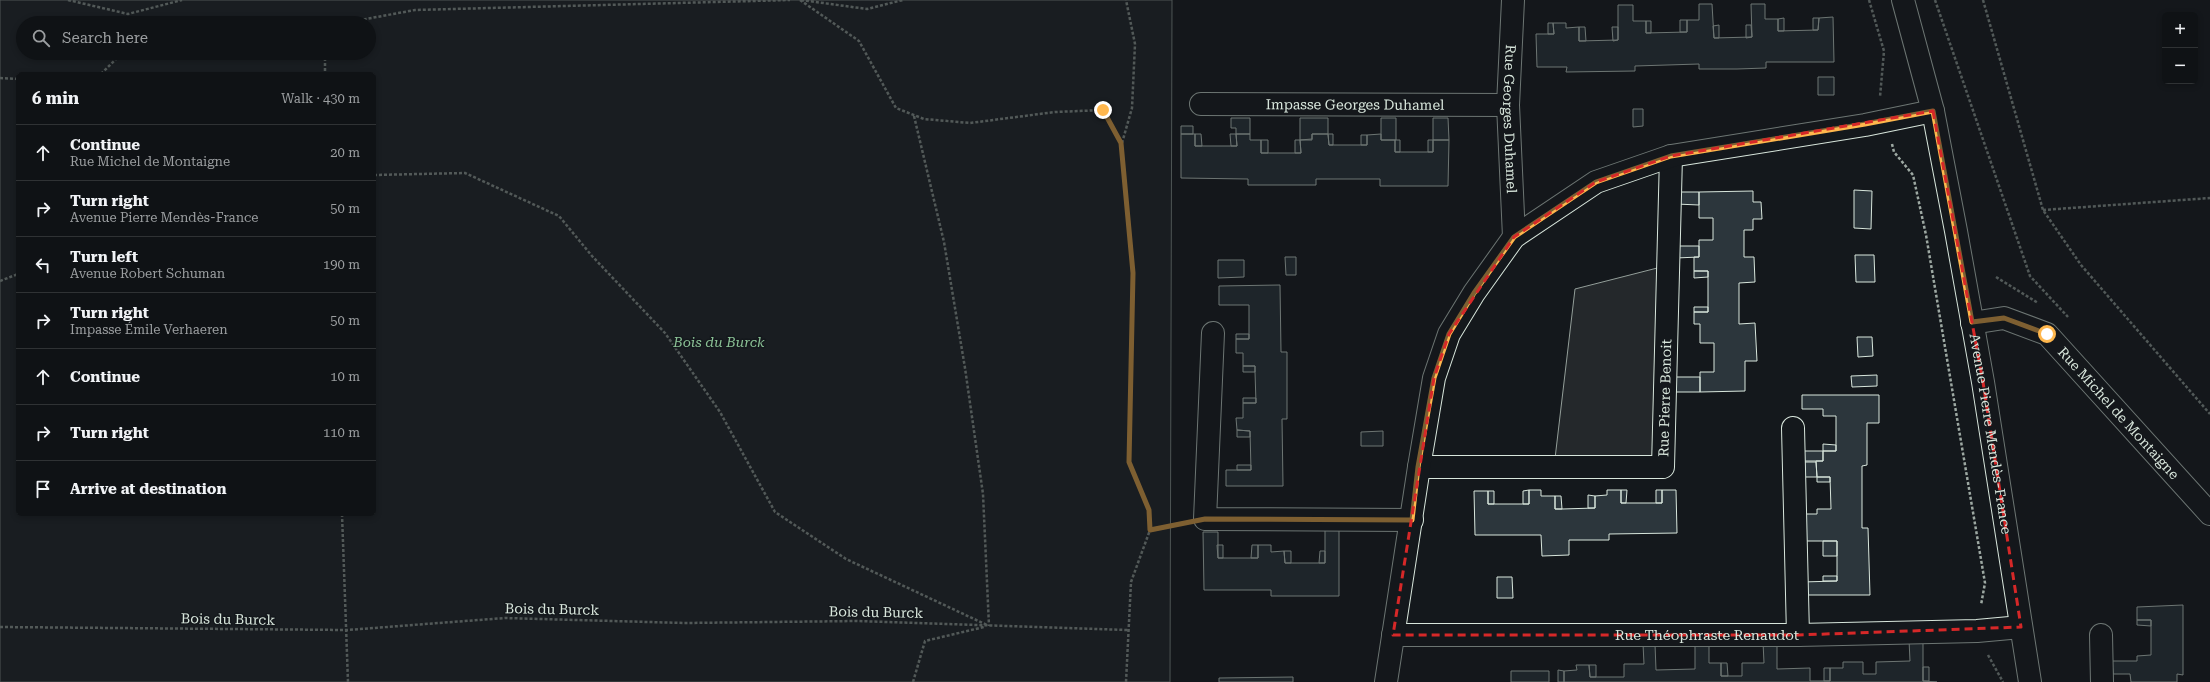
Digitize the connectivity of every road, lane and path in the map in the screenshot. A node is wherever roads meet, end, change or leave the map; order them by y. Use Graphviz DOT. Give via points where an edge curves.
graph roads {
  1 [pos="68,0"];
  2 [pos="182,0"];
  3 [pos="790,0"];
  4 [pos="800,0"];
  5 [pos="903,0"];
  6 [pos="1126,0"];
  7 [pos="1513,0"];
  8 [pos="1869,0"];
  9 [pos="1903,0"];
  10 [pos="1935,0"];
  11 [pos="1983,0"];
  12 [pos="376,17"];
  13 [pos="115,60"];
  14 [pos="325,60"];
  15 [pos="103,72"];
  16 [pos="325,72"];
  17 [pos="0,78"];
  18 [pos="16,79"];
  19 [pos="1881,102"];
  20 [pos="1201,104"];
  21 [pos="1508,105"];
  22 [pos="1933,111"];
  23 [pos="914,115"];
  24 [pos="1889,136"];
  25 [pos="1121,143"];
  26 [pos="1671,156"];
  27 [pos="376,175"];
  28 [pos="2210,198"];
  29 [pos="2043,210"];
  30 [pos="1514,237"];
  31 [pos="16,275"];
  32 [pos="0,281"];
  33 [pos="1972,322"];
  34 [pos="2072,322"];
  35 [pos="1213,333"];
  36 [pos="2210,414"];
  37 [pos="1793,428"];
  38 [pos="1418,467"];
  39 [pos="2210,514"];
  40 [pos="342,516"];
  41 [pos="1205,519"];
  42 [pos="1412,520"];
  43 [pos="1150,530"];
  44 [pos="1981,612"];
  45 [pos="0,626"];
  46 [pos="989,626"];
  47 [pos="2021,627"];
  48 [pos="347,630"];
  49 [pos="1128,630"];
  50 [pos="1393,635"];
  51 [pos="2101,635"];
  52 [pos="1798,636"];
  53 [pos="1988,654"];
  54 [pos="348,682"];
  55 [pos="913,682"];
  56 [pos="1126,682"];
  57 [pos="1386,682"];
  58 [pos="2003,682"];
  59 [pos="2030,682"];
  60 [pos="2102,682"];
  1 -- 2 [label="path" via="128,14"];
  3 -- 12 [label="path" via="415,10"];
  4 -- 5 [label="path" via="867,9"];
  4 -- 23 [label="path" via="859,41 896,108"];
  6 -- 25 [label="path" via="1135,44 1132,108"];
  7 -- 21 [label="street, Rue Georges Duhamel"];
  8 -- 19 [label="path" via="1884,51 1879,91"];
  9 -- 22 [label="street, Avenue Pierre Mendès-France"];
  10 -- 34 [label="path" via="2030,276"];
  11 -- 29 [label="path"];
  13 -- 15 [label="path"];
  14 -- 16 [label="path"];
  17 -- 18 [label="path"];
  20 -- 21 [label="street, Impasse Georges Duhamel"];
  21 -- 30 [label="street, Rue Georges Duhamel"];
  22 -- 26 [label="street"];
  22 -- 33 [label="street, Avenue Pierre Mendès-France"];
  23 -- 25 [label="path" via="924,119 970,123 1055,112 1103,110"];
  23 -- 46 [label="path" via="944,242 965,368 983,494"];
  24 -- 44 [label="path" via="1894,152 1913,175 1926,235 1985,583"];
  25 -- 43 [label="path" via="1133,273 1129,462 1149,510"];
  26 -- 30 [label="street" via="1596,182"];
  26 -- 38 [label="street, Rue Pierre Benoit" via="1663,467"];
  27 -- 46 [label="path" via="465,173 559,216 592,256 665,333 720,412 775,512 846,559"];
  28 -- 29 [label="path"];
  29 -- 36 [label="path" via="2081,265"];
  30 -- 38 [label="street" via="1474,293 1449,334 1434,378"];
  31 -- 32 [label="path"];
  33 -- 39 [label="street, Rue Michel de Montaigne" via="2004,318 2047,334"];
  33 -- 47 [label="street, Avenue Pierre Mendès-France"];
  35 -- 41 [label="street"];
  37 -- 52 [label="street"];
  38 -- 42 [label="street"];
  40 -- 48 [label="path"];
  41 -- 42 [label="street"];
  41 -- 43 [label="path"];
  42 -- 50 [label="street"];
  43 -- 49 [label="path" via="1131,582"];
  45 -- 48 [label="path, Bois du Burck"];
  46 -- 48 [label="path, Bois du Burck" via="857,621 684,623 505,618"];
  46 -- 49 [label="path, Bois du Burck"];
  46 -- 55 [label="path" via="925,641"];
  47 -- 52 [label="street, Rue Théophraste Renaudot" via="1977,631"];
  47 -- 59 [label="street, Avenue Pierre Mendès-France"];
  48 -- 54 [label="path"];
  49 -- 56 [label="path"];
  50 -- 52 [label="street, Rue Théophraste Renaudot"];
  50 -- 57 [label="street"];
  51 -- 60 [label="street"];
  53 -- 58 [label="path"];
}
